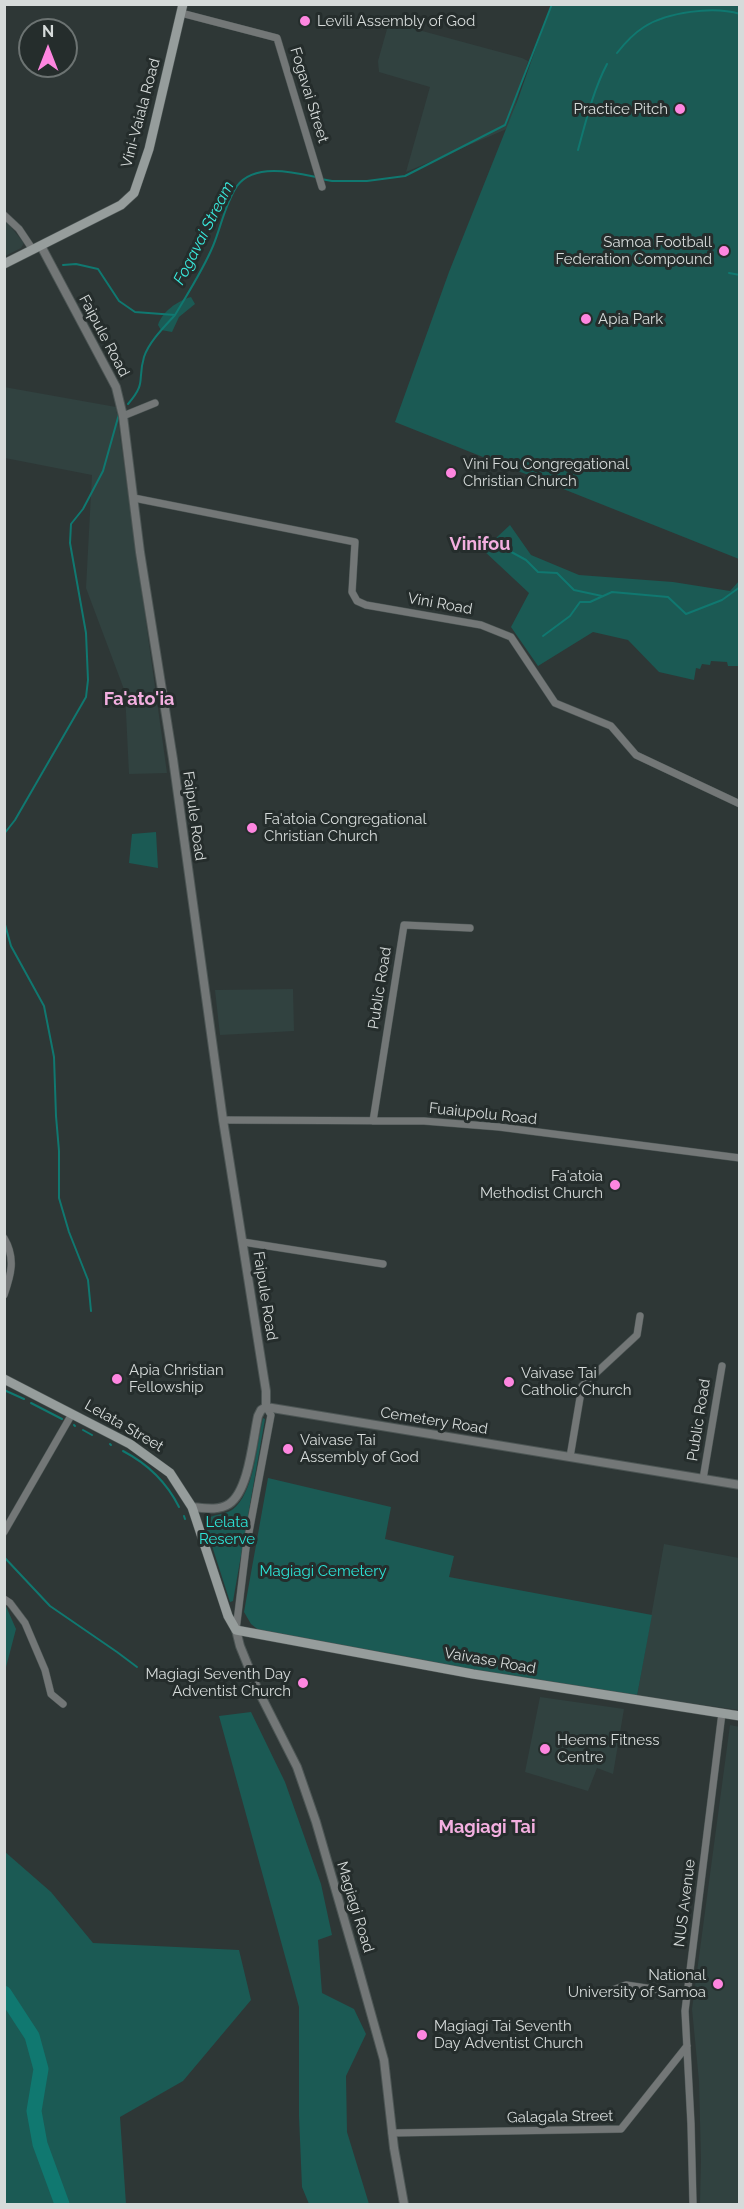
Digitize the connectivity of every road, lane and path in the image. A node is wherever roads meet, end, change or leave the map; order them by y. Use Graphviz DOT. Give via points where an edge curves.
graph roads {
  1 [pos="182,9"];
  2 [pos="322,186"];
  3 [pos="4,215"];
  4 [pos="37,248"];
  5 [pos="4,264"];
  6 [pos="155,403"];
  7 [pos="123,416"];
  8 [pos="134,498"];
  9 [pos="740,804"];
  10 [pos="470,928"];
  11 [pos="223,1120"];
  12 [pos="373,1120"];
  13 [pos="740,1158"];
  14 [pos="4,1238"];
  15 [pos="243,1242"];
  16 [pos="383,1264"];
  17 [pos="4,1295"];
  18 [pos="640,1316"];
  19 [pos="722,1366"];
  20 [pos="4,1379"];
  21 [pos="266,1407"];
  22 [pos="72,1414"];
  23 [pos="570,1457"];
  24 [pos="703,1479"];
  25 [pos="740,1485"];
  26 [pos="192,1507"];
  27 [pos="5,1531"];
  28 [pos="4,1599"];
  29 [pos="236,1630"];
  30 [pos="63,1704"];
  31 [pos="722,1713"];
  32 [pos="740,1716"];
  33 [pos="584,1992"];
  34 [pos="687,1994"];
  35 [pos="687,2046"];
  36 [pos="392,2133"];
  37 [pos="404,2205"];
  38 [pos="693,2205"];
  1 -- 2 [label="street, Fogavai Street" via="277,38"];
  1 -- 4 [label="main road, Vini-Vaiala Road" via="149,149 134,193 120,205"];
  3 -- 4 [label="street"];
  4 -- 5 [label="main road, Vini-Vaiala Road"];
  4 -- 7 [label="street, Faipule Road" via="116,387"];
  6 -- 7 [label="street"];
  7 -- 8 [label="street, Faipule Road"];
  8 -- 9 [label="street, Vini Road" via="355,542 352,592 357,602 481,625 511,637 555,703 611,726 636,755"];
  8 -- 11 [label="street, Faipule Road"];
  10 -- 12 [label="street, Public Road" via="404,925"];
  11 -- 12 [label="street, Fuaiupolu Road"];
  11 -- 15 [label="street, Faipule Road"];
  12 -- 13 [label="street, Fuaiupolu Road" via="498,1127"];
  14 -- 17 [label="street" via="12,1269"];
  15 -- 16 [label="street"];
  15 -- 21 [label="street, Faipule Road"];
  18 -- 23 [label="street" via="637,1335 582,1386"];
  19 -- 24 [label="street, Public Road"];
  20 -- 22 [label="main road, Lelata Street"];
  21 -- 23 [label="street, Cemetery Road"];
  21 -- 26 [label="street" via="258,1416 250,1460 235,1498 210,1509"];
  21 -- 29 [label="street" via="271,1415 246,1548"];
  22 -- 26 [label="main road, Lelata Street" via="153,1459 170,1473"];
  22 -- 27 [label="street"];
  23 -- 24 [label="street, Cemetery Road"];
  24 -- 25 [label="street, Cemetery Road"];
  26 -- 29 [label="main road, Lelata Street"];
  28 -- 30 [label="street" via="25,1623 51,1694"];
  29 -- 31 [label="main road, Vaivase Road" via="473,1674"];
  29 -- 36 [label="street, Magiagi Road" via="257,1688 297,1767 316,1822 377,2030"];
  31 -- 32 [label="main road, Vaivase Road"];
  31 -- 34 [label="street, NUS Avenue"];
  33 -- 34 [label="street" via="610,1991 626,1984"];
  34 -- 35 [label="street, NUS Avenue"];
  35 -- 36 [label="street, Galagala Street" via="621,2129"];
  35 -- 38 [label="street, NUS Avenue"];
  36 -- 37 [label="street, Magiagi Road"];
}
